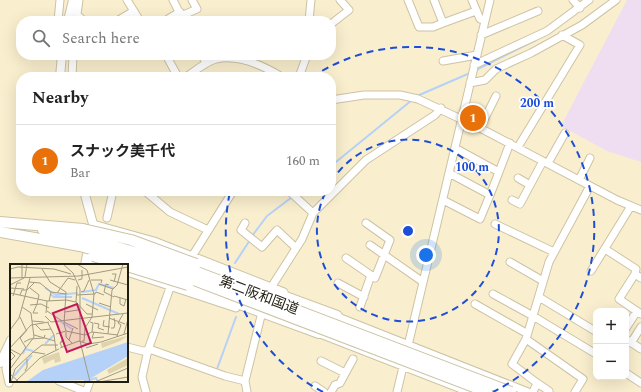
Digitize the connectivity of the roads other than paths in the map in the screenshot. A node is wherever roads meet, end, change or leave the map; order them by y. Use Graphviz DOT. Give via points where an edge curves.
graph roads {
  1 [pos="60,0"];
  2 [pos="72,0"];
  3 [pos="79,0"];
  4 [pos="127,0"];
  5 [pos="173,0"];
  6 [pos="192,0"];
  7 [pos="311,0"];
  8 [pos="340,0"];
  9 [pos="408,0"];
  10 [pos="434,0"];
  11 [pos="472,0"];
  12 [pos="490,0"];
  13 [pos="573,0"];
  14 [pos="589,0"];
  15 [pos="616,0"];
  16 [pos="580,8"];
  17 [pos="134,11"];
  18 [pos="476,11"];
  19 [pos="538,11"];
  20 [pos="58,16"];
  21 [pos="69,16"];
  22 [pos="76,16"];
  23 [pos="126,16"];
  24 [pos="137,16"];
  25 [pos="181,16"];
  26 [pos="184,16"];
  27 [pos="309,16"];
  28 [pos="336,20"];
  29 [pos="485,20"];
  30 [pos="443,23"];
  31 [pos="481,35"];
  32 [pos="562,35"];
  33 [pos="477,55"];
  34 [pos="62,60"];
  35 [pos="72,60"];
  36 [pos="169,60"];
  37 [pos="204,60"];
  38 [pos="214,60"];
  39 [pos="238,60"];
  40 [pos="305,60"];
  41 [pos="443,61"];
  42 [pos="206,63"];
  43 [pos="473,69"];
  44 [pos="60,72"];
  45 [pos="72,72"];
  46 [pos="175,72"];
  47 [pos="193,72"];
  48 [pos="271,72"];
  49 [pos="301,72"];
  50 [pos="470,83"];
  51 [pos="496,96"];
  52 [pos="336,99"];
  53 [pos="441,108"];
  54 [pos="462,119"];
  55 [pos="480,128"];
  56 [pos="565,133"];
  57 [pos="510,143"];
  58 [pos="518,147"];
  59 [pos="455,148"];
  60 [pos="590,158"];
  61 [pos="546,162"];
  62 [pos="499,172"];
  63 [pos="449,173"];
  64 [pos="518,178"];
  65 [pos="578,180"];
  66 [pos="530,185"];
  67 [pos="590,186"];
  68 [pos="336,190"];
  69 [pos="490,195"];
  70 [pos="85,196"];
  71 [pos="112,196"];
  72 [pos="151,196"];
  73 [pos="230,196"];
  74 [pos="294,196"];
  75 [pos="330,196"];
  76 [pos="443,200"];
  77 [pos="512,200"];
  78 [pos="631,206"];
  79 [pos="641,210"];
  80 [pos="313,213"];
  81 [pos="107,218"];
  82 [pos="0,223"];
  83 [pos="245,223"];
  84 [pos="366,223"];
  85 [pos="93,224"];
  86 [pos="495,224"];
  87 [pos="206,230"];
  88 [pos="0,232"];
  89 [pos="49,235"];
  90 [pos="0,237"];
  91 [pos="81,241"];
  92 [pos="370,245"];
  93 [pos="296,248"];
  94 [pos="605,249"];
  95 [pos="554,252"];
  96 [pos="384,255"];
  97 [pos="346,258"];
  98 [pos="195,260"];
  99 [pos="510,262"];
  100 [pos="86,264"];
  101 [pos="122,264"];
  102 [pos="128,266"];
  103 [pos="591,271"];
  104 [pos="128,272"];
  105 [pos="371,275"];
  106 [pos="638,276"];
  107 [pos="543,281"];
  108 [pos="423,282"];
  109 [pos="338,283"];
  110 [pos="169,285"];
  111 [pos="272,286"];
  112 [pos="493,294"];
  113 [pos="364,297"];
  114 [pos="539,297"];
  115 [pos="475,304"];
  116 [pos="360,307"];
  117 [pos="639,312"];
  118 [pos="260,316"];
  119 [pos="337,316"];
  120 [pos="533,316"];
  121 [pos="629,324"];
  122 [pos="641,327"];
  123 [pos="593,330"];
  124 [pos="319,333"];
  125 [pos="526,336"];
  126 [pos="629,340"];
  127 [pos="10,342"];
  128 [pos="629,342"];
  129 [pos="407,345"];
  130 [pos="128,347"];
  131 [pos="641,349"];
  132 [pos="150,350"];
  133 [pos="593,352"];
  134 [pos="353,359"];
  135 [pos="321,361"];
  136 [pos="0,363"];
  137 [pos="402,366"];
  138 [pos="345,374"];
  139 [pos="629,375"];
  140 [pos="245,381"];
  141 [pos="61,382"];
  142 [pos="90,382"];
  143 [pos="9,383"];
  144 [pos="537,383"];
  145 [pos="641,383"];
  146 [pos="315,386"];
  147 [pos="549,391"];
  148 [pos="86,392"];
  149 [pos="146,392"];
  150 [pos="247,392"];
  151 [pos="324,392"];
  152 [pos="331,392"];
  153 [pos="397,392"];
  154 [pos="469,392"];
  155 [pos="487,392"];
  156 [pos="511,392"];
  157 [pos="528,392"];
  158 [pos="533,392"];
  159 [pos="575,392"];
  1 -- 20 [label="street"];
  2 -- 21 [label="main road"];
  3 -- 22 [label="street"];
  4 -- 17 [label="street"];
  5 -- 25 [label="street"];
  6 -- 26 [label="street" via="197,9"];
  7 -- 27 [label="street"];
  8 -- 28 [label="street" via="349,10"];
  9 -- 30 [label="street" via="419,27 433,27"];
  10 -- 30 [label="street"];
  11 -- 18 [label="street"];
  12 -- 29 [label="street"];
  13 -- 16 [label="street"];
  14 -- 16 [label="street"];
  15 -- 32 [label="street" via="582,25"];
  16 -- 43 [label="street" via="547,31"];
  17 -- 23 [label="street"];
  17 -- 24 [label="street"];
  18 -- 29 [label="street" via="480,19"];
  18 -- 30 [label="street"];
  19 -- 31 [label="street"];
  29 -- 31 [label="street"];
  31 -- 33 [label="street"];
  32 -- 50 [label="street" via="496,69 485,80"];
  32 -- 58 [label="street" via="584,47"];
  33 -- 41 [label="street"];
  33 -- 43 [label="street"];
  34 -- 44 [label="main road"];
  35 -- 45 [label="street"];
  36 -- 46 [label="street"];
  37 -- 42 [label="street"];
  38 -- 42 [label="street"];
  39 -- 48 [label="street" via="250,62"];
  40 -- 49 [label="street"];
  42 -- 47 [label="street"];
  43 -- 50 [label="street"];
  50 -- 54 [label="street"];
  51 -- 55 [label="street"];
  52 -- 53 [label="street" via="364,95 400,95"];
  53 -- 54 [label="street"];
  53 -- 68 [label="street" via="435,115 366,160"];
  54 -- 55 [label="street"];
  54 -- 59 [label="street"];
  55 -- 57 [label="street"];
  56 -- 61 [label="street"];
  57 -- 58 [label="street"];
  57 -- 62 [label="street"];
  58 -- 61 [label="street"];
  59 -- 62 [label="street"];
  59 -- 63 [label="street"];
  60 -- 65 [label="street"];
  61 -- 65 [label="street"];
  61 -- 66 [label="street"];
  62 -- 69 [label="street"];
  63 -- 69 [label="street"];
  63 -- 76 [label="street"];
  64 -- 66 [label="street"];
  65 -- 67 [label="street"];
  66 -- 77 [label="street" via="520,204"];
  67 -- 78 [label="street"];
  67 -- 95 [label="street"];
  69 -- 76 [label="street" via="480,218"];
  70 -- 85 [label="main road"];
  71 -- 81 [label="street"];
  72 -- 87 [label="street" via="170,212"];
  73 -- 87 [label="street"];
  74 -- 80 [label="street"];
  75 -- 80 [label="street"];
  76 -- 108 [label="street"];
  78 -- 79 [label="street"];
  78 -- 94 [label="street"];
  80 -- 93 [label="street" via="307,230"];
  82 -- 89 [label="highway"];
  83 -- 93 [label="street" via="241,230 262,247 276,230"];
  84 -- 96 [label="street" via="390,240"];
  85 -- 98 [label="street" via="154,242"];
  85 -- 100 [label="main road"];
  86 -- 95 [label="street"];
  87 -- 98 [label="street"];
  88 -- 89 [label="highway, 第二阪和国道"];
  89 -- 90 [label="highway"];
  89 -- 91 [label="highway, 第二阪和国道"];
  89 -- 91 [label="highway"];
  91 -- 98 [label="highway, bridge" via="131,240"];
  91 -- 101 [label="highway, bridge"];
  91 -- 155 [label="highway, 第二阪和国道, bridge" via="173,272"];
  91 -- 156 [label="highway, 第二阪和国道, bridge" via="128,249 183,266"];
  92 -- 96 [label="street"];
  93 -- 111 [label="street"];
  94 -- 103 [label="street"];
  94 -- 106 [label="street" via="636,269"];
  95 -- 107 [label="street"];
  96 -- 105 [label="street" via="375,278"];
  96 -- 108 [label="street"];
  97 -- 105 [label="street"];
  98 -- 110 [label="street"];
  98 -- 111 [label="street"];
  98 -- 119 [label="highway"];
  99 -- 107 [label="street"];
  102 -- 124 [label="highway, bridge" via="188,285"];
  104 -- 110 [label="street"];
  105 -- 113 [label="street"];
  106 -- 117 [label="street" via="618,299"];
  107 -- 114 [label="street"];
  108 -- 129 [label="street"];
  109 -- 113 [label="street"];
  110 -- 118 [label="street"];
  110 -- 132 [label="street"];
  111 -- 119 [label="street"];
  112 -- 120 [label="street"];
  113 -- 116 [label="street"];
  114 -- 120 [label="street"];
  114 -- 123 [label="street"];
  115 -- 125 [label="street"];
  117 -- 121 [label="street"];
  118 -- 124 [label="street"];
  118 -- 140 [label="street"];
  119 -- 129 [label="street"];
  120 -- 125 [label="street"];
  120 -- 133 [label="street"];
  122 -- 126 [label="street"];
  124 -- 137 [label="street"];
  125 -- 144 [label="street" via="512,364"];
  125 -- 159 [label="street" via="583,379"];
  127 -- 136 [label="main road"];
  127 -- 143 [label="street" via="6,369"];
  128 -- 131 [label="street"];
  129 -- 137 [label="street"];
  129 -- 157 [label="street"];
  130 -- 132 [label="street"];
  132 -- 140 [label="street"];
  132 -- 149 [label="street" via="142,377"];
  134 -- 138 [label="street"];
  135 -- 138 [label="street"];
  137 -- 153 [label="street"];
  137 -- 154 [label="street"];
  138 -- 152 [label="street"];
  139 -- 145 [label="street"];
  140 -- 150 [label="street"];
  141 -- 148 [label="street"];
  142 -- 148 [label="street"];
  144 -- 147 [label="street"];
  144 -- 158 [label="street"];
  146 -- 151 [label="street"];
}
